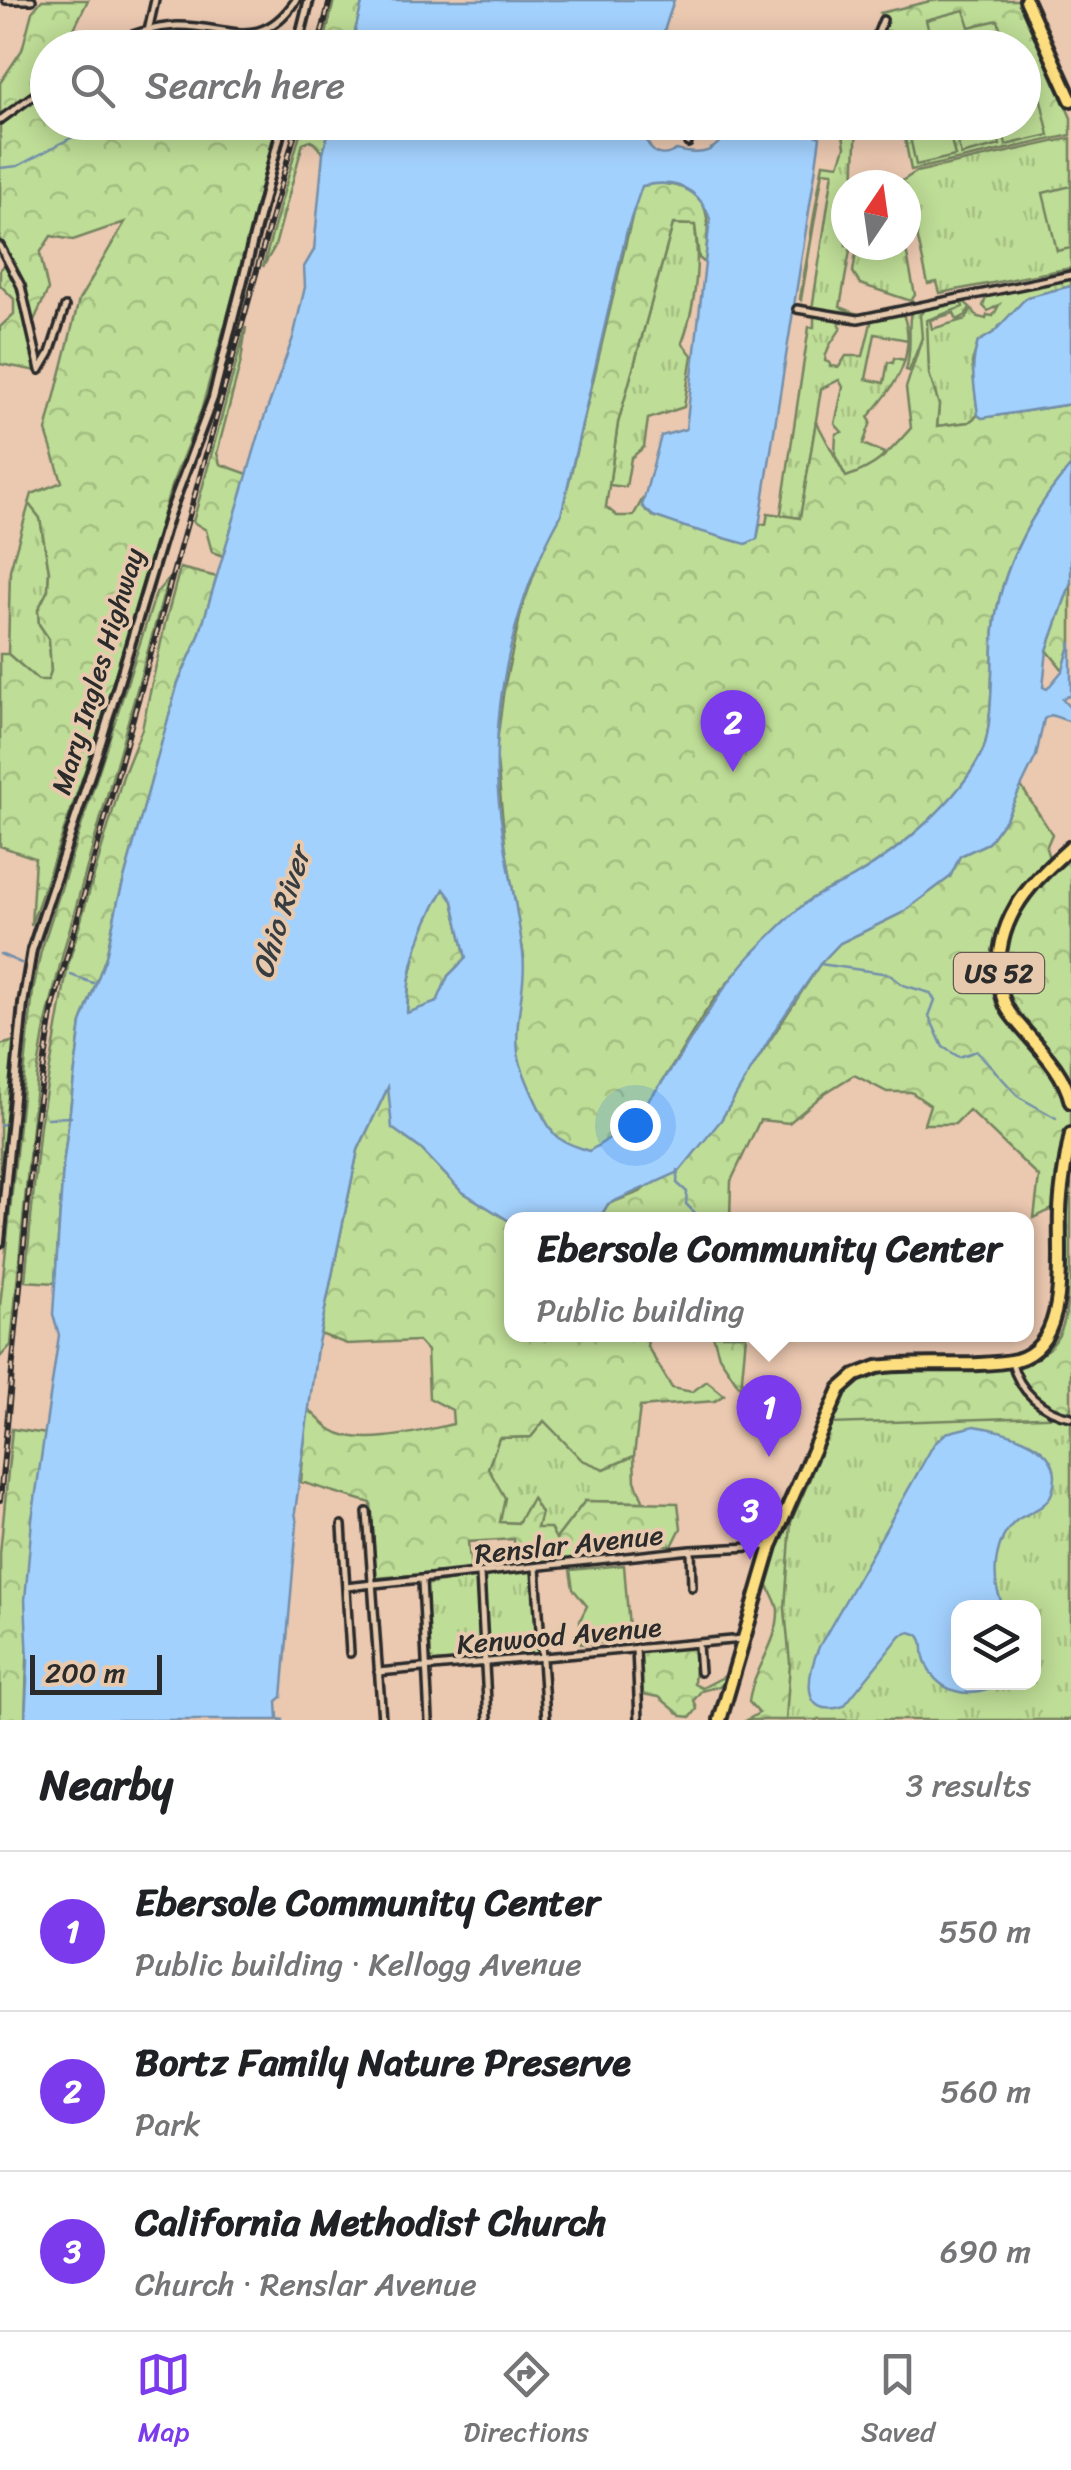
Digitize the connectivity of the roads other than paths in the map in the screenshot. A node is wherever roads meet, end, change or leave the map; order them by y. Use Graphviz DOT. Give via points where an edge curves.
graph roads {
  1 [pos="6,0"];
  2 [pos="32,0"];
  3 [pos="154,0"];
  4 [pos="296,0"];
  5 [pos="309,0"];
  6 [pos="1026,0"];
  7 [pos="884,20"];
  8 [pos="148,30"];
  9 [pos="154,30"];
  10 [pos="208,30"];
  11 [pos="260,30"];
  12 [pos="302,30"];
  13 [pos="880,30"];
  14 [pos="1040,30"];
  15 [pos="1041,33"];
  16 [pos="30,98"];
  17 [pos="1071,100"];
  18 [pos="0,120"];
  19 [pos="278,140"];
  20 [pos="689,140"];
  21 [pos="688,144"];
  22 [pos="0,246"];
  23 [pos="1071,275"];
  24 [pos="65,307"];
  25 [pos="797,309"];
  26 [pos="1071,847"];
  27 [pos="1068,1081"];
  28 [pos="1071,1102"];
  29 [pos="1071,1134"];
  30 [pos="0,1242"];
  31 [pos="1012,1360"];
  32 [pos="1071,1418"];
  33 [pos="366,1512"];
  34 [pos="342,1525"];
  35 [pos="771,1546"];
  36 [pos="691,1550"];
  37 [pos="536,1567"];
  38 [pos="480,1574"];
  39 [pos="422,1581"];
  40 [pos="371,1586"];
  41 [pos="692,1587"];
  42 [pos="346,1588"];
  43 [pos="743,1639"];
  44 [pos="698,1644"];
  45 [pos="636,1648"];
  46 [pos="350,1653"];
  47 [pos="542,1656"];
  48 [pos="485,1661"];
  49 [pos="426,1667"];
  50 [pos="378,1672"];
  51 [pos="700,1672"];
  52 [pos="382,1720"];
  53 [pos="430,1720"];
  54 [pos="488,1720"];
  55 [pos="546,1720"];
  56 [pos="639,1720"];
  57 [pos="720,1720"];
  1 -- 2 [label="street"];
  3 -- 8 [label="street"];
  4 -- 11 [label="street" via="280,22"];
  5 -- 12 [label="street"];
  6 -- 14 [label="main road"];
  7 -- 13 [label="street"];
  9 -- 10 [label="street"];
  15 -- 17 [label="main road"];
  16 -- 18 [label="street"];
  19 -- 30 [label="street, Mary Ingles Highway" via="213,398 164,531 33,946"];
  20 -- 21 [label="street"];
  22 -- 24 [label="street" via="21,286 40,370"];
  23 -- 25 [label="street" via="858,320"];
  26 -- 27 [label="main road, US 52" via="1015,905 999,956 1008,1008"];
  27 -- 28 [label="main road, US 52"];
  29 -- 31 [label="main road" via="1060,1204 1060,1312 1045,1342"];
  31 -- 32 [label="street" via="1026,1392"];
  31 -- 35 [label="main road" via="885,1366 849,1380 830,1407"];
  33 -- 40 [label="street"];
  34 -- 42 [label="street"];
  35 -- 36 [label="street, Renslar Avenue"];
  35 -- 43 [label="main road"];
  36 -- 37 [label="street, Renslar Avenue"];
  36 -- 41 [label="street"];
  37 -- 38 [label="street, Renslar Avenue"];
  37 -- 47 [label="street"];
  38 -- 39 [label="street, Renslar Avenue"];
  38 -- 48 [label="street"];
  39 -- 40 [label="street, Renslar Avenue"];
  39 -- 49 [label="street"];
  40 -- 42 [label="street, Renslar Avenue"];
  40 -- 50 [label="street"];
  42 -- 46 [label="street"];
  43 -- 44 [label="street, Kenwood Avenue"];
  43 -- 57 [label="main road"];
  44 -- 45 [label="street, Kenwood Avenue"];
  44 -- 51 [label="street"];
  45 -- 47 [label="street, Kenwood Avenue"];
  45 -- 56 [label="street"];
  47 -- 48 [label="street, Kenwood Avenue"];
  47 -- 55 [label="street"];
  48 -- 49 [label="street, Kenwood Avenue"];
  48 -- 54 [label="street"];
  49 -- 50 [label="street, Kenwood Avenue"];
  49 -- 53 [label="street"];
  50 -- 52 [label="street"];
}
